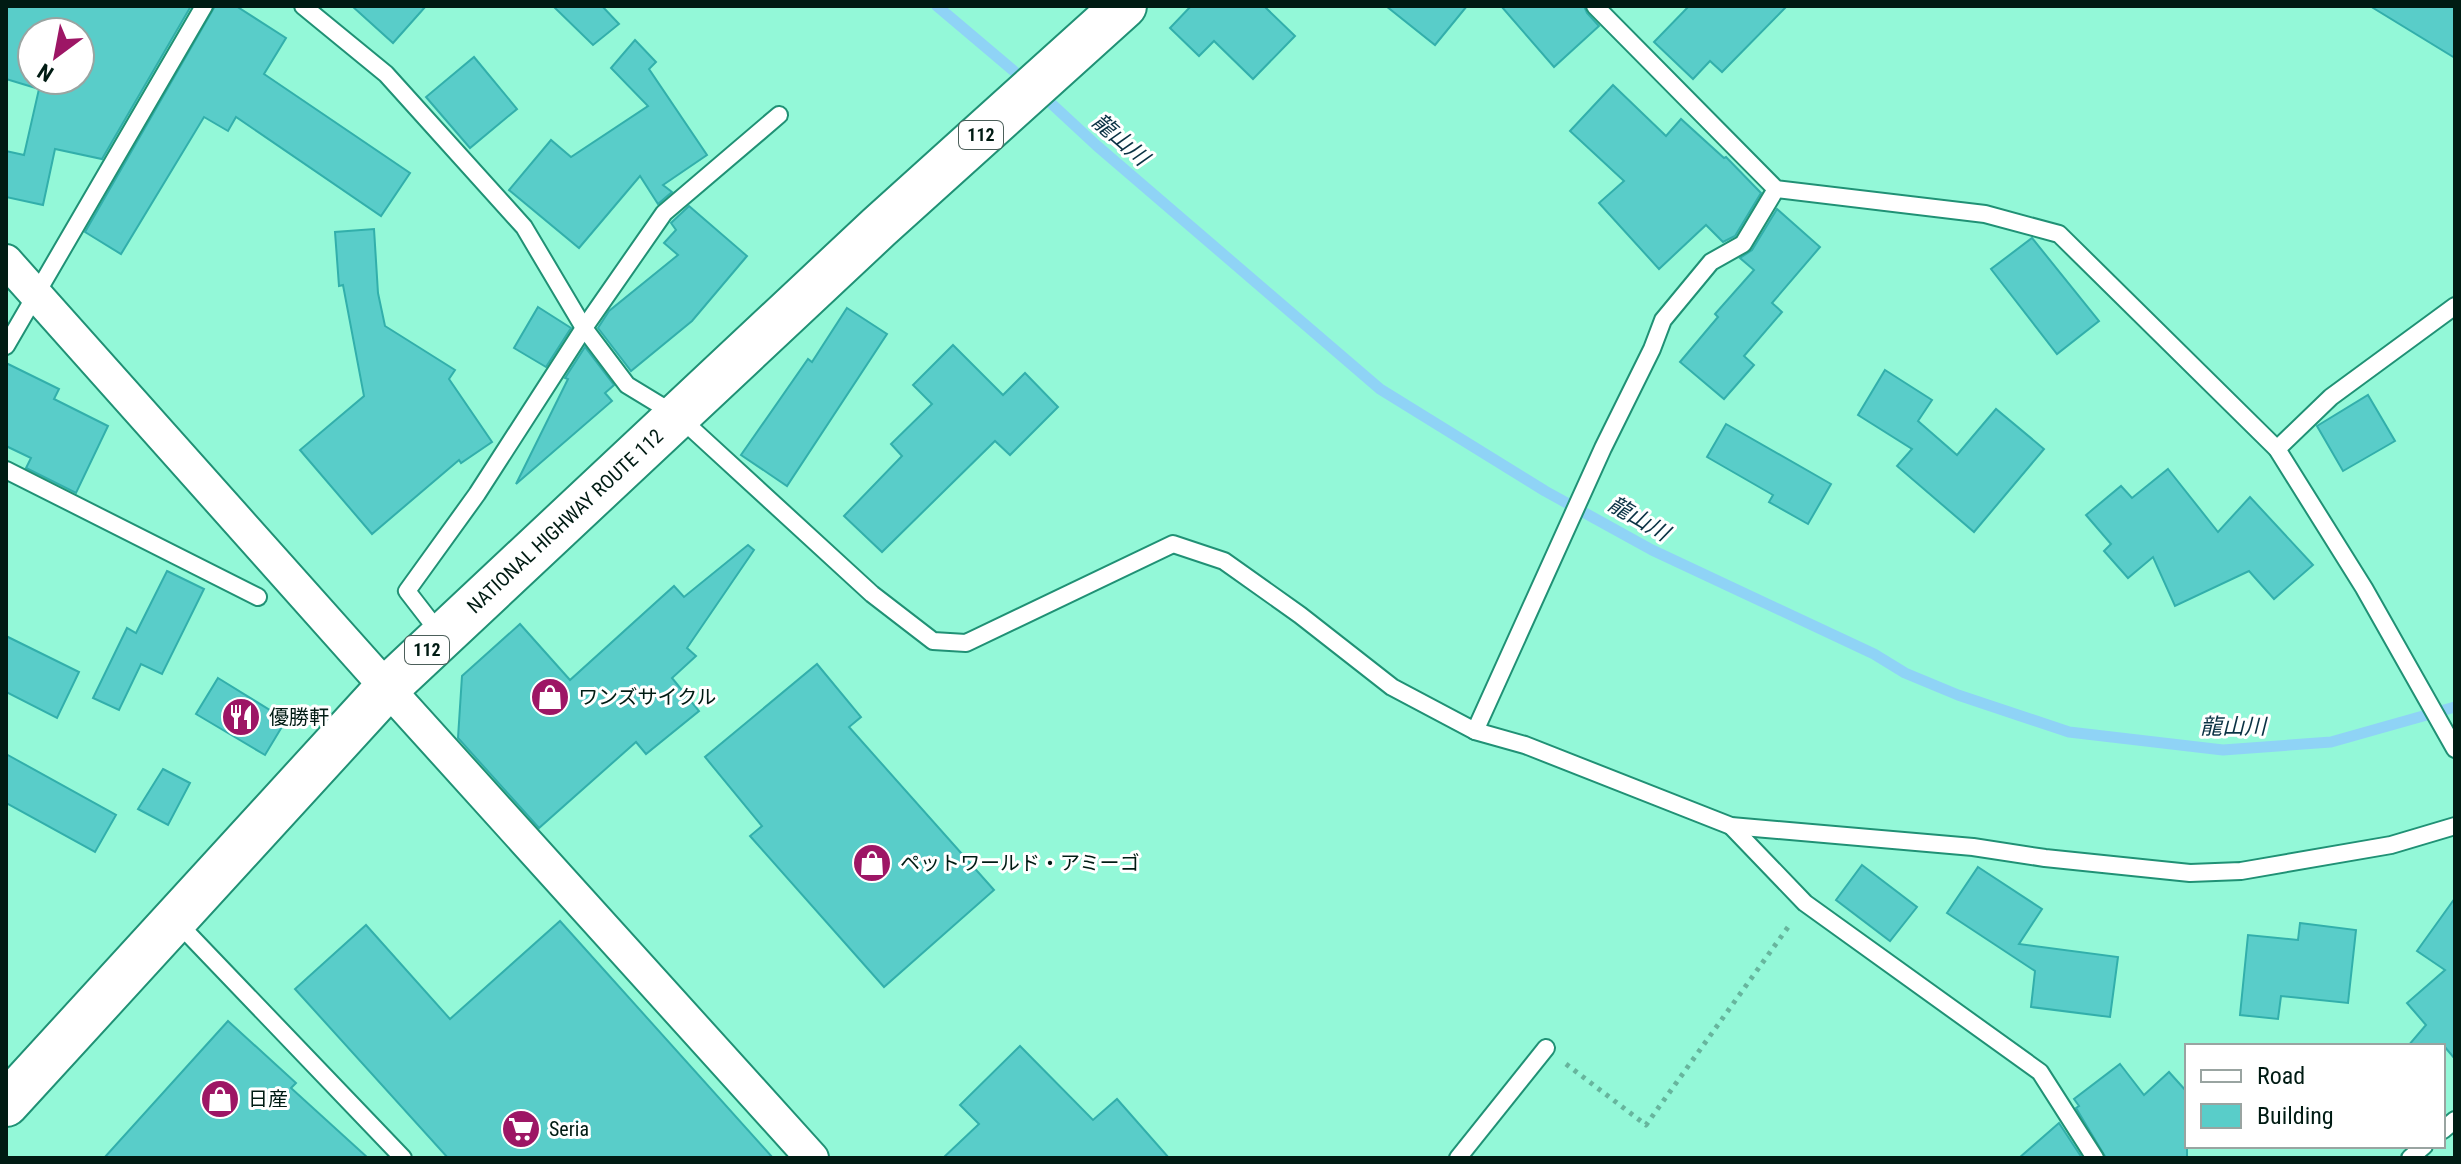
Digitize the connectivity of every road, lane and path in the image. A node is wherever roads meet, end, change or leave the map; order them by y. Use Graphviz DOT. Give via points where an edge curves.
graph roads {
  1 [pos="204,6"];
  2 [pos="303,6"];
  3 [pos="1124,6"];
  4 [pos="1595,6"];
  5 [pos="779,115"];
  6 [pos="1776,189"];
  7 [pos="6,261"];
  8 [pos="37,294"];
  9 [pos="2455,306"];
  10 [pos="584,328"];
  11 [pos="6,346"];
  12 [pos="678,416"];
  13 [pos="2277,449"];
  14 [pos="6,470"];
  15 [pos="258,597"];
  16 [pos="442,636"];
  17 [pos="387,688"];
  18 [pos="1475,731"];
  19 [pos="2455,749"];
  20 [pos="1731,826"];
  21 [pos="2455,826"];
  22 [pos="1805,903"];
  23 [pos="174,918"];
  24 [pos="1546,1048"];
  25 [pos="6,1104"];
  26 [pos="403,1158"];
  27 [pos="812,1158"];
  28 [pos="1458,1158"];
  29 [pos="2095,1158"];
  1 -- 8 [label="lane"];
  2 -- 10 [label="lane" via="386,74 524,227"];
  3 -- 12 [label="highway, NATIONAL HIGHWAY ROUTE 112 / 112"];
  4 -- 6 [label="lane"];
  5 -- 10 [label="lane" via="664,213"];
  6 -- 13 [label="lane" via="1985,214 2059,234"];
  6 -- 18 [label="lane" via="1743,244 1711,262 1663,320"];
  7 -- 8 [label="street"];
  8 -- 11 [label="lane"];
  8 -- 17 [label="street"];
  9 -- 13 [label="lane" via="2331,397"];
  10 -- 12 [label="lane" via="627,385"];
  10 -- 16 [label="lane" via="407,591"];
  12 -- 16 [label="highway, NATIONAL HIGHWAY ROUTE 112 / 112"];
  12 -- 18 [label="lane" via="872,594 933,641 966,643 1173,544 1224,561 1392,687"];
  13 -- 19 [label="lane"];
  14 -- 15 [label="lane"];
  16 -- 17 [label="highway, NATIONAL HIGHWAY ROUTE 112 / 112"];
  17 -- 23 [label="highway, NATIONAL HIGHWAY ROUTE 112 / 112"];
  17 -- 27 [label="street"];
  18 -- 20 [label="lane" via="1525,745"];
  20 -- 21 [label="lane" via="2190,873 2241,871 2391,845"];
  20 -- 22 [label="lane"];
  22 -- 24 [label="path" via="1646,1125"];
  22 -- 29 [label="lane" via="2040,1072"];
  23 -- 25 [label="highway, NATIONAL HIGHWAY ROUTE 112 / 112"];
  23 -- 26 [label="lane"];
  24 -- 28 [label="lane"];
}
